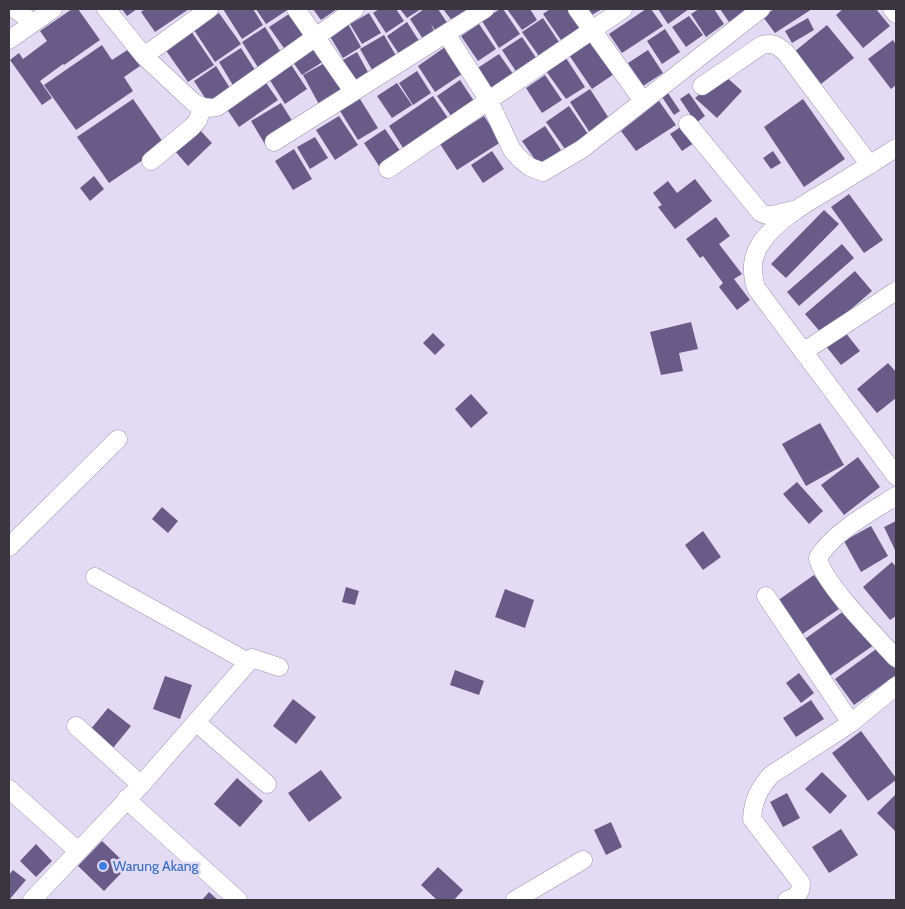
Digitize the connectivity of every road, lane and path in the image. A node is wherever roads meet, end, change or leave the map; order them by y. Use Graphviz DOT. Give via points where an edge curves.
graph roads {
  1 [pos="15,9"];
  2 [pos="53,9"];
  3 [pos="106,9"];
  4 [pos="209,9"];
  5 [pos="296,9"];
  6 [pos="355,9"];
  7 [pos="486,9"];
  8 [pos="577,9"];
  9 [pos="623,9"];
  10 [pos="761,9"];
  11 [pos="892,9"];
  12 [pos="896,14"];
  13 [pos="33,23"];
  14 [pos="592,30"];
  15 [pos="446,34"];
  16 [pos="314,36"];
  17 [pos="9,40"];
  18 [pos="144,56"];
  19 [pos="702,86"];
  20 [pos="353,91"];
  21 [pos="488,101"];
  22 [pos="643,101"];
  23 [pos="202,108"];
  24 [pos="688,124"];
  25 [pos="274,142"];
  26 [pos="896,148"];
  27 [pos="151,162"];
  28 [pos="870,165"];
  29 [pos="388,168"];
  30 [pos="798,208"];
  31 [pos="896,291"];
  32 [pos="803,352"];
  33 [pos="118,439"];
  34 [pos="896,476"];
  35 [pos="896,496"];
  36 [pos="9,547"];
  37 [pos="95,577"];
  38 [pos="766,596"];
  39 [pos="896,658"];
  40 [pos="248,662"];
  41 [pos="279,667"];
  42 [pos="896,686"];
  43 [pos="196,722"];
  44 [pos="851,723"];
  45 [pos="76,726"];
  46 [pos="267,784"];
  47 [pos="141,785"];
  48 [pos="9,789"];
  49 [pos="126,800"];
  50 [pos="78,851"];
  51 [pos="583,860"];
  52 [pos="32,900"];
  53 [pos="238,900"];
  54 [pos="515,900"];
  55 [pos="787,900"];
  1 -- 13 [label="street"];
  2 -- 13 [label="street"];
  3 -- 18 [label="street"];
  4 -- 18 [label="street"];
  5 -- 16 [label="street"];
  6 -- 16 [label="street"];
  7 -- 15 [label="street"];
  8 -- 14 [label="street"];
  9 -- 14 [label="street"];
  10 -- 22 [label="street"];
  11 -- 12 [label="street"];
  13 -- 17 [label="street"];
  14 -- 21 [label="street"];
  14 -- 22 [label="street"];
  15 -- 20 [label="street"];
  15 -- 21 [label="street"];
  16 -- 20 [label="street"];
  16 -- 23 [label="street" via="217,107"];
  18 -- 23 [label="street"];
  19 -- 28 [label="street" via="762,45 778,46"];
  20 -- 25 [label="street"];
  21 -- 22 [label="street" via="517,155 530,167 543,172 582,149"];
  21 -- 29 [label="street"];
  23 -- 27 [label="street" via="192,127"];
  24 -- 30 [label="street" via="761,213 772,215"];
  26 -- 28 [label="street"];
  28 -- 30 [label="street"];
  30 -- 32 [label="street" via="762,241 754,256 752,273 756,288"];
  31 -- 32 [label="street"];
  32 -- 34 [label="street"];
  33 -- 36 [label="street"];
  35 -- 39 [label="street" via="825,546 818,558 820,567 836,589"];
  37 -- 40 [label="street"];
  38 -- 44 [label="street"];
  40 -- 41 [label="street" via="252,658"];
  40 -- 43 [label="street"];
  42 -- 44 [label="street"];
  43 -- 46 [label="street"];
  43 -- 47 [label="street"];
  44 -- 55 [label="street" via="771,775 754,800 752,819 801,883 797,896"];
  45 -- 47 [label="street"];
  47 -- 49 [label="street"];
  48 -- 50 [label="street"];
  49 -- 50 [label="street"];
  49 -- 53 [label="street"];
  50 -- 52 [label="street"];
  51 -- 54 [label="street"];
}
